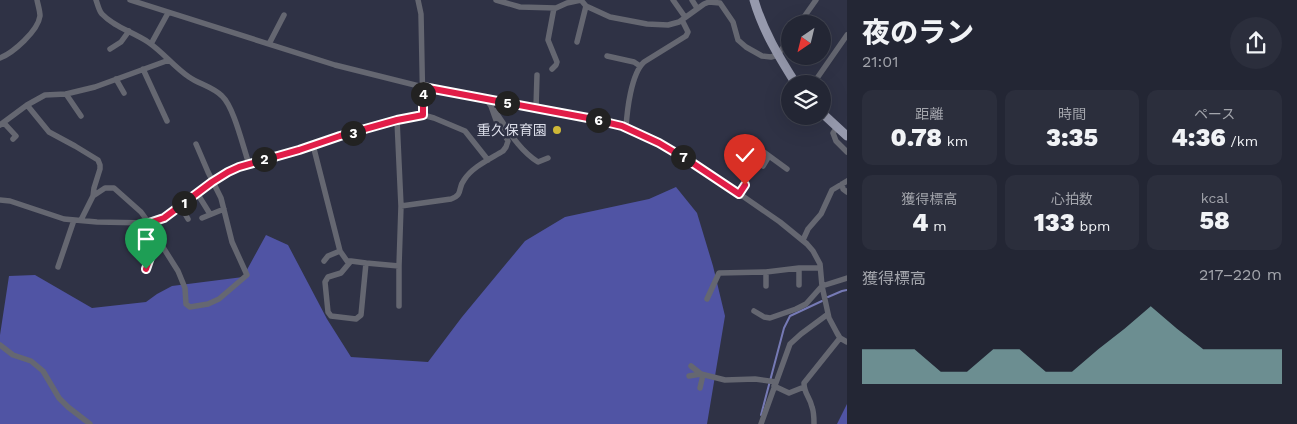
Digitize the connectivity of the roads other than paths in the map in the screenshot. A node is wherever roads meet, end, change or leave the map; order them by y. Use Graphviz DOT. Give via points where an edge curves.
graph roads {
  1 [pos="37,0"];
  2 [pos="96,0"];
  3 [pos="130,0"];
  4 [pos="418,0"];
  5 [pos="496,0"];
  6 [pos="520,0"];
  7 [pos="673,0"];
  8 [pos="692,0"];
  9 [pos="754,0"];
  10 [pos="816,0"];
  11 [pos="720,1"];
  12 [pos="586,3"];
  13 [pos="513,5"];
  14 [pos="554,8"];
  15 [pos="697,8"];
  16 [pos="168,13"];
  17 [pos="284,15"];
  18 [pos="805,15"];
  19 [pos="683,18"];
  20 [pos="129,32"];
  21 [pos="847,35"];
  22 [pos="578,42"];
  23 [pos="151,44"];
  24 [pos="268,44"];
  25 [pos="110,49"];
  26 [pos="781,50"];
  27 [pos="778,55"];
  28 [pos="607,56"];
  29 [pos="0,58"];
  30 [pos="169,60"];
  31 [pos="640,66"];
  32 [pos="143,69"];
  33 [pos="552,70"];
  34 [pos="790,75"];
  35 [pos="819,75"];
  36 [pos="537,76"];
  37 [pos="116,79"];
  38 [pos="423,87"];
  39 [pos="124,93"];
  40 [pos="66,94"];
  41 [pos="486,99"];
  42 [pos="27,105"];
  43 [pos="491,106"];
  44 [pos="536,108"];
  45 [pos="423,115"];
  46 [pos="81,116"];
  47 [pos="397,120"];
  48 [pos="167,121"];
  49 [pos="831,121"];
  50 [pos="2,124"];
  51 [pos="837,127"];
  52 [pos="626,128"];
  53 [pos="847,136"];
  54 [pos="12,139"];
  55 [pos="196,144"];
  56 [pos="313,145"];
  57 [pos="847,152"];
  58 [pos="769,156"];
  59 [pos="548,158"];
  60 [pos="488,160"];
  61 [pos="249,164"];
  62 [pos="764,166"];
  63 [pos="787,169"];
  64 [pos="212,182"];
  65 [pos="844,182"];
  66 [pos="197,192"];
  67 [pos="847,192"];
  68 [pos="739,194"];
  69 [pos="93,196"];
  70 [pos="0,200"];
  71 [pos="180,206"];
  72 [pos="401,206"];
  73 [pos="224,208"];
  74 [pos="210,214"];
  75 [pos="202,218"];
  76 [pos="188,219"];
  77 [pos="78,220"];
  78 [pos="149,223"];
  79 [pos="159,240"];
  80 [pos="803,240"];
  81 [pos="340,251"];
  82 [pos="324,261"];
  83 [pos="351,261"];
  84 [pos="366,262"];
  85 [pos="399,266"];
  86 [pos="58,267"];
  87 [pos="799,268"];
  88 [pos="820,268"];
  89 [pos="146,269"];
  90 [pos="766,272"];
  91 [pos="847,278"];
  92 [pos="766,286"];
  93 [pos="800,286"];
  94 [pos="822,286"];
  95 [pos="707,299"];
  96 [pos="399,306"];
  97 [pos="754,311"];
  98 [pos="828,314"];
  99 [pos="840,338"];
  100 [pos="847,342"];
  101 [pos="0,345"];
  102 [pos="690,366"];
  103 [pos="702,375"];
  104 [pos="689,376"];
  105 [pos="772,382"];
  106 [pos="804,387"];
  107 [pos="700,388"];
  108 [pos="90,424"];
  109 [pos="761,424"];
  110 [pos="814,424"];
  1 -- 29 [label="street" via="38,22 23,42"];
  2 -- 20 [label="street" via="100,13"];
  3 -- 16 [label="street"];
  4 -- 38 [label="street"];
  5 -- 13 [label="street"];
  6 -- 13 [label="street"];
  7 -- 19 [label="street"];
  8 -- 15 [label="street"];
  9 -- 27 [label="main road"];
  10 -- 18 [label="street"];
  11 -- 15 [label="street"];
  11 -- 27 [label="street" via="733,22 738,40 762,56"];
  12 -- 14 [label="street" via="581,0"];
  12 -- 19 [label="street" via="610,17 647,24 668,25"];
  12 -- 22 [label="street"];
  13 -- 14 [label="street"];
  14 -- 33 [label="street" via="548,40 557,62"];
  15 -- 19 [label="street"];
  16 -- 23 [label="street"];
  16 -- 24 [label="street"];
  17 -- 24 [label="street"];
  19 -- 31 [label="street" via="688,32 686,36"];
  20 -- 23 [label="street"];
  20 -- 25 [label="street"];
  21 -- 35 [label="street"];
  23 -- 30 [label="street"];
  24 -- 38 [label="street"];
  26 -- 27 [label="street"];
  27 -- 34 [label="main road"];
  28 -- 31 [label="street"];
  30 -- 32 [label="street"];
  30 -- 61 [label="street" via="190,78 224,97 233,113"];
  31 -- 52 [label="street" via="628,106"];
  32 -- 37 [label="street"];
  32 -- 48 [label="street"];
  36 -- 44 [label="street"];
  37 -- 39 [label="street"];
  37 -- 40 [label="street"];
  38 -- 41 [label="street"];
  38 -- 45 [label="street"];
  40 -- 42 [label="street" via="47,94"];
  40 -- 46 [label="street"];
  41 -- 43 [label="street"];
  41 -- 44 [label="street"];
  42 -- 50 [label="street"];
  42 -- 69 [label="street" via="49,132 98,160 100,169"];
  43 -- 59 [label="street" via="531,157 538,162"];
  43 -- 60 [label="street" via="508,141 503,151"];
  44 -- 52 [label="street"];
  45 -- 47 [label="street"];
  45 -- 60 [label="street" via="465,131"];
  47 -- 56 [label="street"];
  47 -- 72 [label="street"];
  49 -- 51 [label="main road"];
  50 -- 54 [label="street" via="16,136"];
  51 -- 53 [label="main road"];
  51 -- 57 [label="street" via="833,133 836,141"];
  52 -- 68 [label="street" via="683,157"];
  55 -- 64 [label="street"];
  56 -- 61 [label="street"];
  56 -- 81 [label="street"];
  58 -- 62 [label="street"];
  58 -- 63 [label="street"];
  58 -- 68 [label="street" via="761,150"];
  60 -- 72 [label="street" via="464,179 458,197"];
  61 -- 64 [label="street"];
  64 -- 66 [label="street"];
  64 -- 73 [label="street"];
  65 -- 67 [label="street" via="843,189"];
  65 -- 80 [label="street" via="832,190 821,214"];
  66 -- 71 [label="street"];
  66 -- 74 [label="street"];
  68 -- 80 [label="street"];
  69 -- 77 [label="street"];
  69 -- 78 [label="street" via="106,188 114,188"];
  70 -- 77 [label="street" via="64,219"];
  71 -- 76 [label="street"];
  71 -- 78 [label="street" via="164,218"];
  72 -- 85 [label="street"];
  73 -- 74 [label="street"];
  73 -- 79 [label="street" via="232,242 247,275 219,299 190,307 186,304 185,288 178,271"];
  74 -- 75 [label="street"];
  77 -- 78 [label="street"];
  77 -- 86 [label="street"];
  78 -- 79 [label="street"];
  79 -- 89 [label="street"];
  80 -- 88 [label="street" via="814,251"];
  81 -- 82 [label="street"];
  81 -- 83 [label="street" via="347,261"];
  83 -- 84 [label="street"];
  83 -- 84 [label="street" via="341,273 328,277 325,282 331,316 356,319 361,314"];
  84 -- 85 [label="street"];
  85 -- 96 [label="street"];
  87 -- 88 [label="street"];
  87 -- 90 [label="street"];
  87 -- 93 [label="street"];
  88 -- 94 [label="street"];
  90 -- 92 [label="street"];
  90 -- 95 [label="street" via="719,273"];
  91 -- 94 [label="street"];
  94 -- 97 [label="street" via="806,304 796,309 770,318"];
  94 -- 98 [label="street"];
  98 -- 99 [label="street"];
  98 -- 105 [label="street" via="790,344"];
  99 -- 100 [label="street"];
  99 -- 106 [label="street"];
  101 -- 108 [label="street" via="43,370 59,398"];
  102 -- 103 [label="street"];
  103 -- 104 [label="street"];
  103 -- 105 [label="street" via="725,380"];
  103 -- 107 [label="street"];
  105 -- 106 [label="street" via="789,393"];
  105 -- 109 [label="street"];
  106 -- 110 [label="street" via="813,408"];
}
